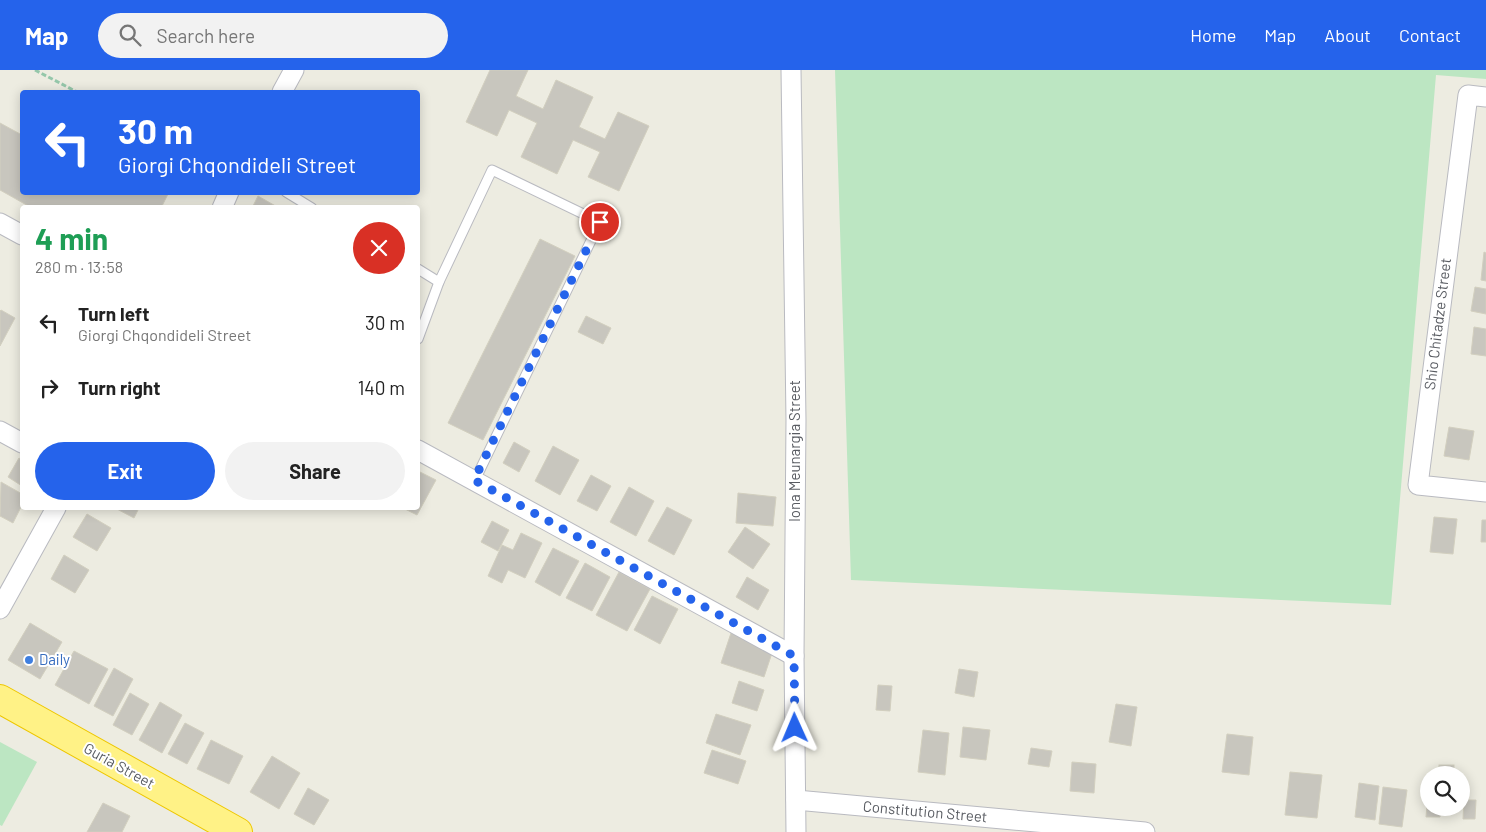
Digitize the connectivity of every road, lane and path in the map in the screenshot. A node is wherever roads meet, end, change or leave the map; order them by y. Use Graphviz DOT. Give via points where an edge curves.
graph roads {
  1 [pos="36,70"];
  2 [pos="294,70"];
  3 [pos="791,70"];
  4 [pos="73,90"];
  5 [pos="283,90"];
  6 [pos="1477,96"];
  7 [pos="291,195"];
  8 [pos="307,205"];
  9 [pos="0,223"];
  10 [pos="20,234"];
  11 [pos="420,270"];
  12 [pos="439,282"];
  13 [pos="420,334"];
  14 [pos="0,431"];
  15 [pos="20,442"];
  16 [pos="420,451"];
  17 [pos="474,480"];
  18 [pos="1486,492"];
  19 [pos="55,510"];
  20 [pos="0,609"];
  21 [pos="794,656"];
  22 [pos="0,699"];
  23 [pos="796,800"];
  24 [pos="238,832"];
  25 [pos="796,832"];
  26 [pos="1144,832"];
  1 -- 4 [label="path"];
  2 -- 5 [label="street"];
  3 -- 21 [label="street, Iona Meunargia Street" via="796,420"];
  6 -- 18 [label="street, Shio Chitadze Street" via="1418,485"];
  7 -- 8 [label="lane"];
  9 -- 10 [label="street"];
  11 -- 12 [label="lane"];
  12 -- 13 [label="lane"];
  12 -- 17 [label="lane" via="492,170 600,222"];
  14 -- 15 [label="street"];
  16 -- 17 [label="street"];
  17 -- 21 [label="street"];
  19 -- 20 [label="street"];
  21 -- 23 [label="street, Iona Meunargia Street"];
  22 -- 24 [label="highway, Guria Street"];
  23 -- 25 [label="street, Iona Meunargia Street"];
  23 -- 26 [label="street, Constitution Street"];
}
